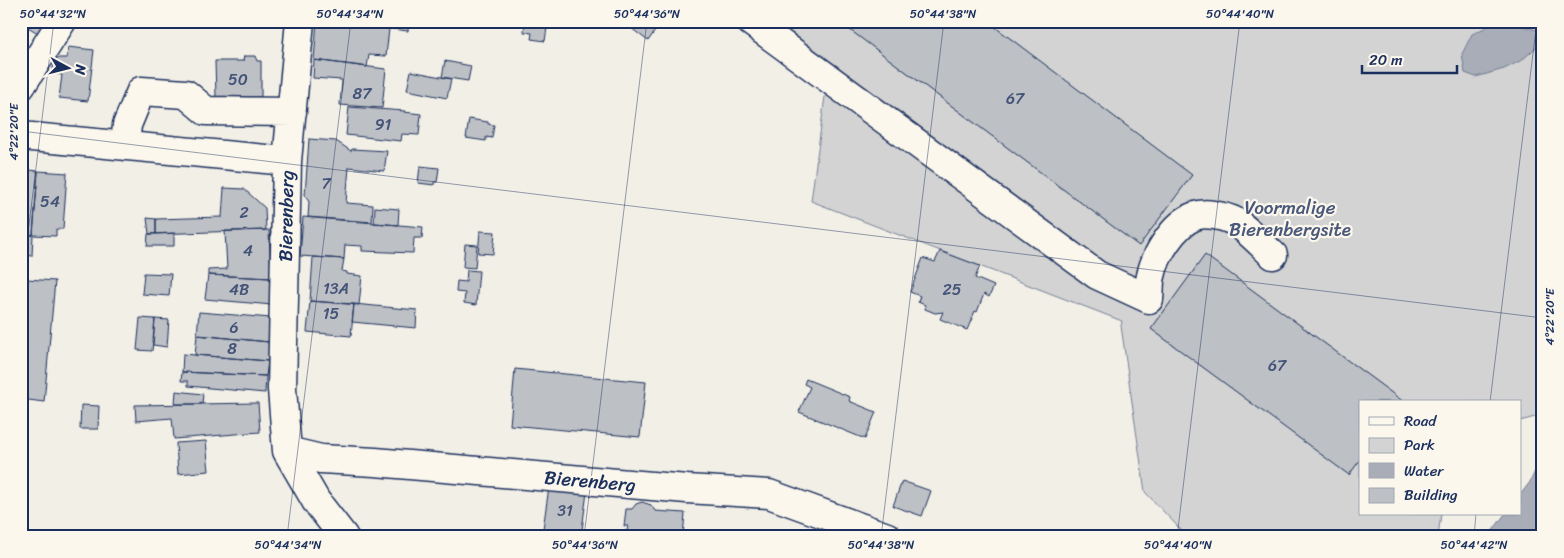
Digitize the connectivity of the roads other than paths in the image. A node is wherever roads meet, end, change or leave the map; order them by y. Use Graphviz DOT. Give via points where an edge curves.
graph roads {
  1 [pos="62,21"];
  2 [pos="300,21"];
  3 [pos="750,21"];
  4 [pos="21,86"];
  5 [pos="292,112"];
  6 [pos="21,136"];
  7 [pos="125,146"];
  8 [pos="287,160"];
  9 [pos="1274,254"];
  10 [pos="287,451"];
  11 [pos="344,537"];
  12 [pos="886,537"];
  1 -- 4 [label="street"];
  2 -- 5 [label="street, Bierenberg"];
  3 -- 9 [label="street" via="1097,275 1136,294 1149,299 1151,276 1161,250 1176,229 1195,216 1203,214 1234,221"];
  5 -- 7 [label="street" via="206,111 186,94 141,91 127,125"];
  5 -- 8 [label="street, Bierenberg"];
  6 -- 7 [label="street"];
  7 -- 8 [label="street"];
  8 -- 10 [label="street, Bierenberg" via="282,389"];
  10 -- 11 [label="street, Bierenberg" via="316,501"];
  10 -- 12 [label="street, Bierenberg" via="321,459 769,494"];
}
